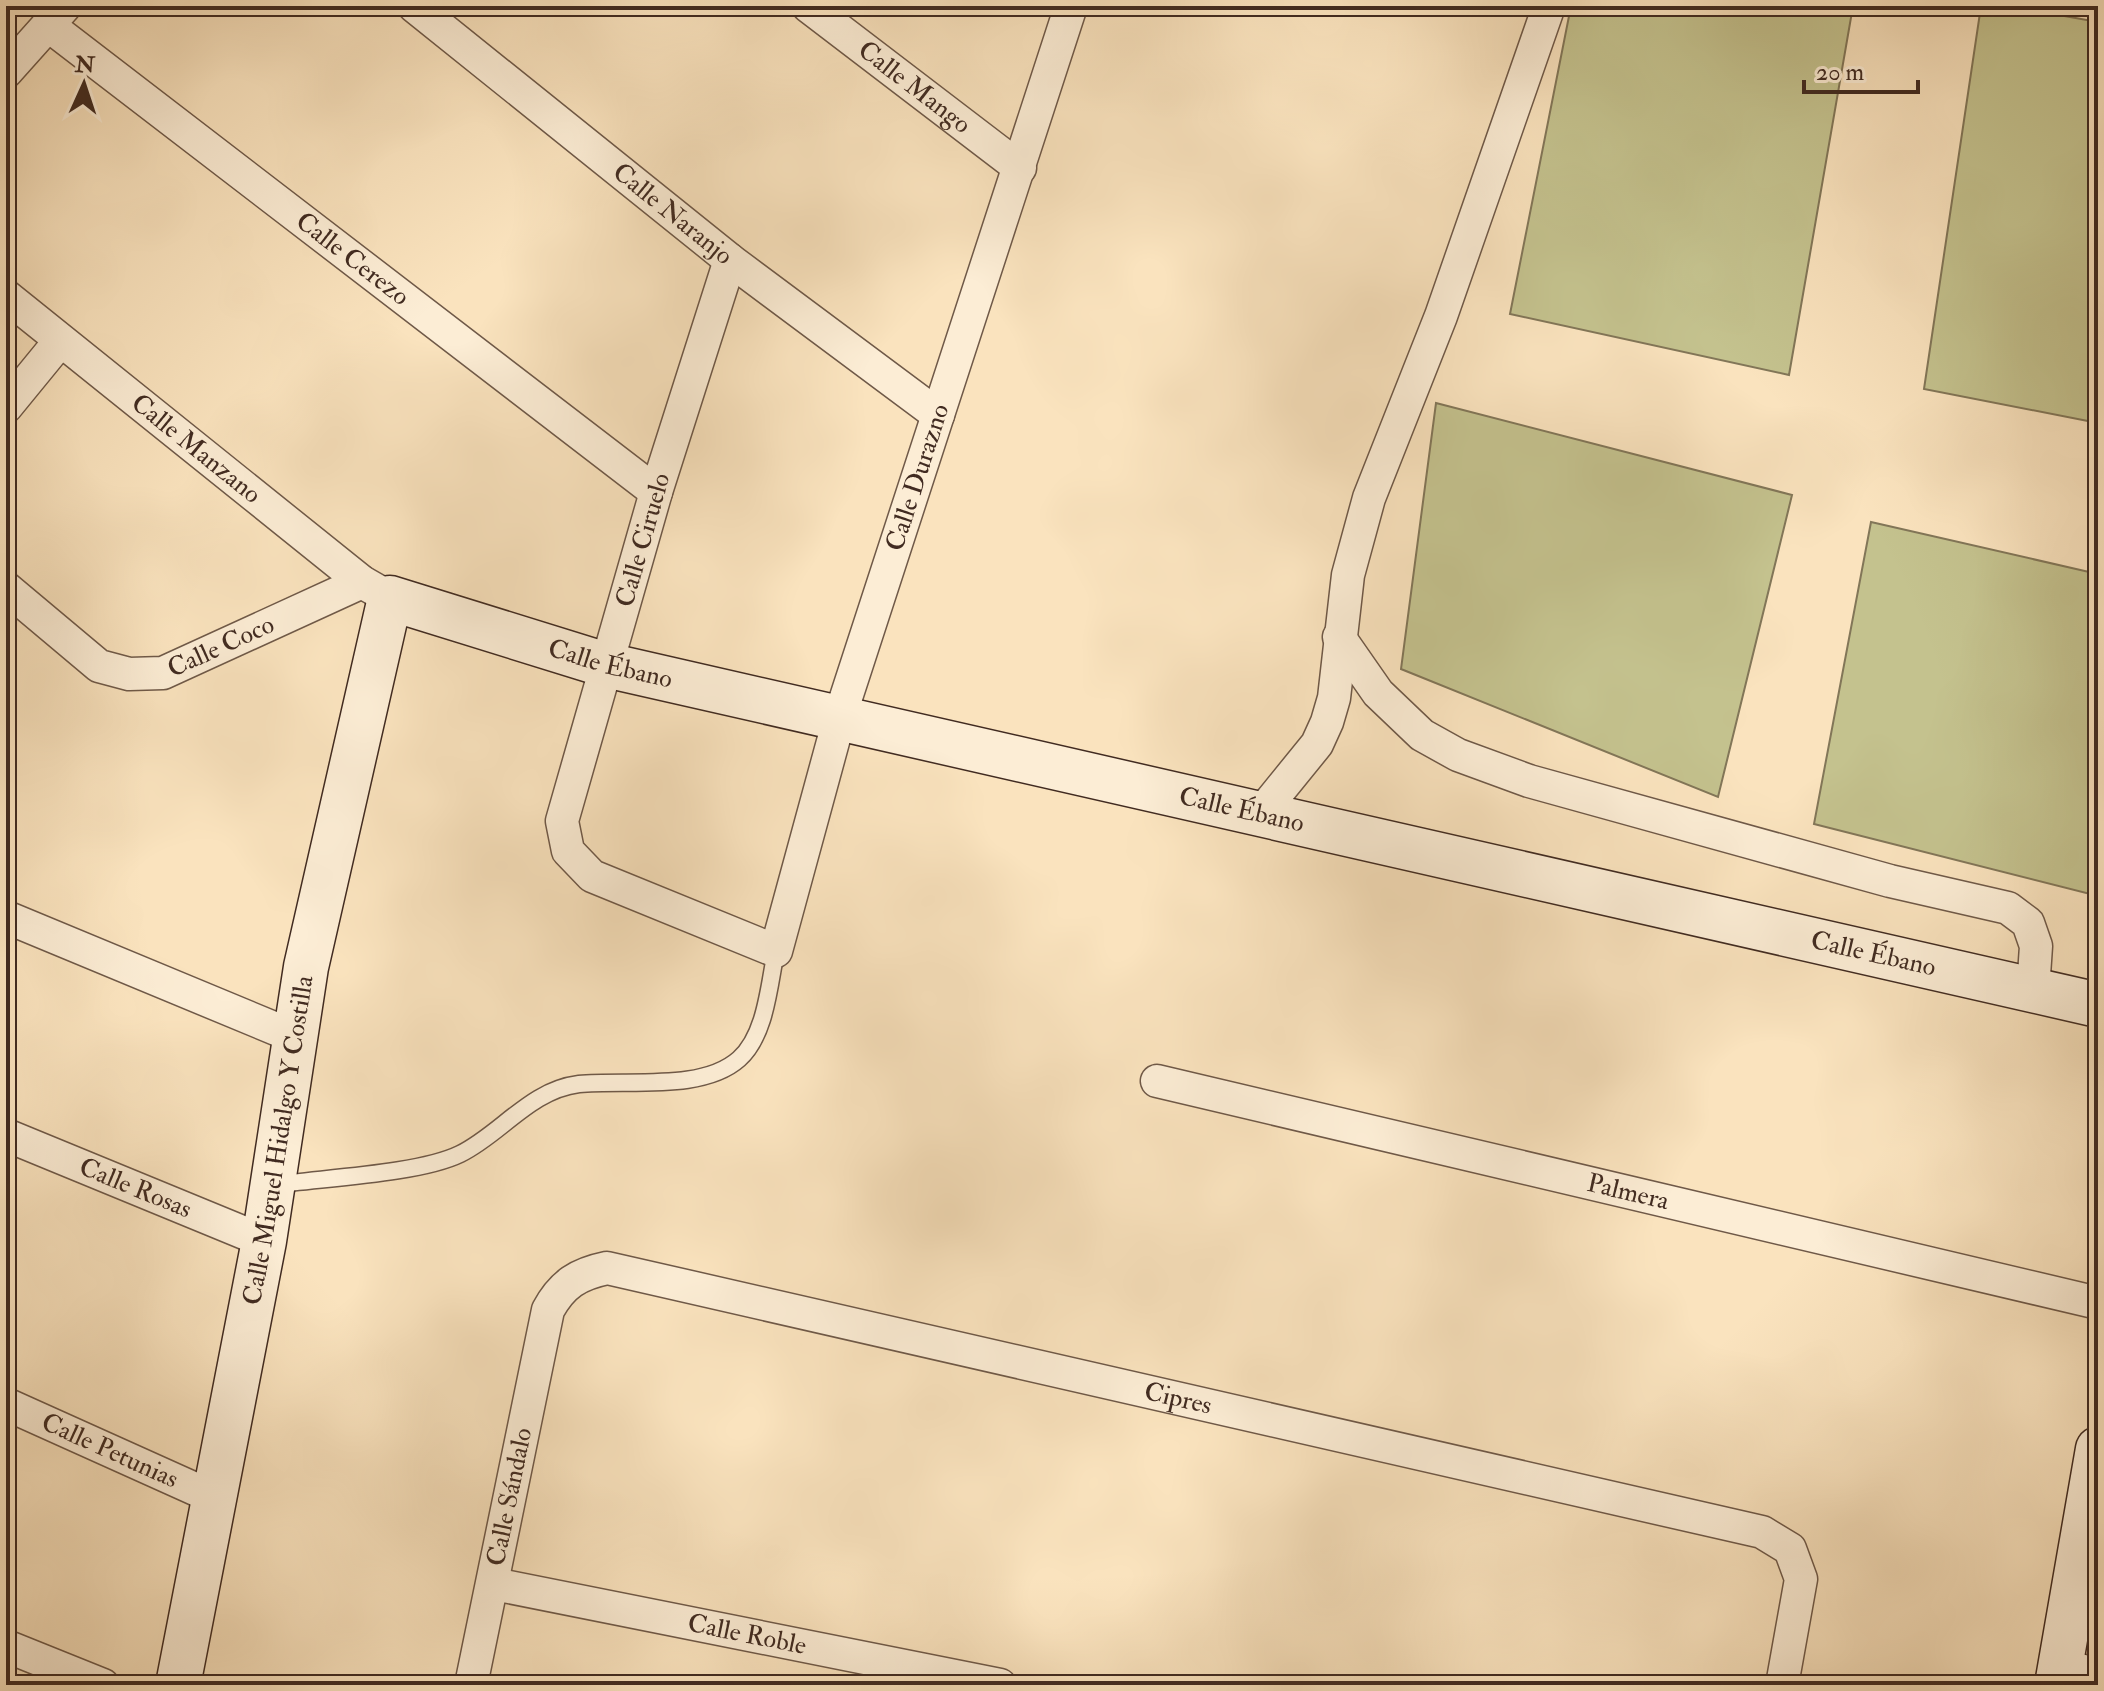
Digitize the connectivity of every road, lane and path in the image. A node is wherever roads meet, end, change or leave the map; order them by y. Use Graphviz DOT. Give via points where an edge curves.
graph roads {
  1 [pos="414,6"];
  2 [pos="808,6"];
  3 [pos="1071,6"];
  4 [pos="1549,6"];
  5 [pos="56,16"];
  6 [pos="6,72"];
  7 [pos="1020,168"];
  8 [pos="730,260"];
  9 [pos="6,296"];
  10 [pos="60,341"];
  11 [pos="6,407"];
  12 [pos="938,415"];
  13 [pos="656,492"];
  14 [pos="6,588"];
  15 [pos="376,590"];
  16 [pos="1339,637"];
  17 [pos="606,665"];
  18 [pos="840,716"];
  19 [pos="1261,813"];
  20 [pos="6,917"];
  21 [pos="776,951"];
  22 [pos="2033,990"];
  23 [pos="2098,1005"];
  24 [pos="293,1036"];
  25 [pos="1157,1081"];
  26 [pos="6,1135"];
  27 [pos="272,1185"];
  28 [pos="264,1241"];
  29 [pos="2098,1303"];
  30 [pos="548,1310"];
  31 [pos="6,1404"];
  32 [pos="2098,1449"];
  33 [pos="215,1498"];
  34 [pos="494,1584"];
  35 [pos="6,1646"];
  36 [pos="2072,1675"];
  37 [pos="103,1685"];
  38 [pos="178,1685"];
  39 [pos="471,1685"];
  40 [pos="1000,1685"];
  41 [pos="1782,1685"];
  1 -- 8 [label="street, Calle Naranjo"];
  2 -- 7 [label="street, Calle Mango"];
  3 -- 7 [label="street, Calle Durazno"];
  4 -- 16 [label="street" via="1441,316 1369,498 1348,575"];
  5 -- 6 [label="street"];
  5 -- 13 [label="street, Calle Cerezo"];
  7 -- 12 [label="street, Calle Durazno"];
  8 -- 12 [label="street, Calle Naranjo"];
  8 -- 13 [label="street, Calle Ciruelo"];
  9 -- 10 [label="street, Calle Manzano"];
  10 -- 11 [label="street"];
  10 -- 15 [label="street, Calle Manzano"];
  12 -- 18 [label="street, Calle Durazno"];
  13 -- 17 [label="street, Calle Ciruelo"];
  14 -- 15 [label="street, Calle Coco" via="99,666 146,675 163,673"];
  15 -- 17 [label="street, Calle Ébano"];
  15 -- 24 [label="street, Calle Miguel Hidalgo Y Costilla"];
  16 -- 19 [label="street" via="1327,722 1317,744"];
  16 -- 22 [label="street" via="1378,693 1422,735 1458,755 1890,881 2008,908 2028,923 2036,946"];
  17 -- 18 [label="street, Calle Ébano"];
  17 -- 21 [label="street, Calle Ciruelo" via="562,821 568,851 592,876"];
  18 -- 19 [label="street, Calle Ébano"];
  18 -- 21 [label="street, Calle Durazno"];
  19 -- 22 [label="street, Calle Ébano"];
  20 -- 24 [label="street"];
  21 -- 27 [label="lane" via="750,1047 715,1074 576,1084 540,1098 474,1146 438,1163"];
  22 -- 23 [label="street, Calle Ébano"];
  24 -- 27 [label="street, Calle Miguel Hidalgo Y Costilla"];
  25 -- 29 [label="street, Palmera"];
  26 -- 28 [label="street, Calle Rosas"];
  27 -- 28 [label="street, Calle Miguel Hidalgo Y Costilla"];
  28 -- 33 [label="street, Calle Miguel Hidalgo Y Costilla"];
  30 -- 34 [label="street, Calle Sándalo"];
  30 -- 41 [label="street, Cipres" via="568,1283 607,1268 1762,1532 1790,1549 1801,1579"];
  31 -- 33 [label="street, Calle Petunias"];
  32 -- 36 [label="street"];
  33 -- 38 [label="street, Calle Miguel Hidalgo Y Costilla"];
  34 -- 39 [label="street, Calle Sándalo"];
  34 -- 40 [label="street, Calle Roble"];
  35 -- 37 [label="street"];
}
